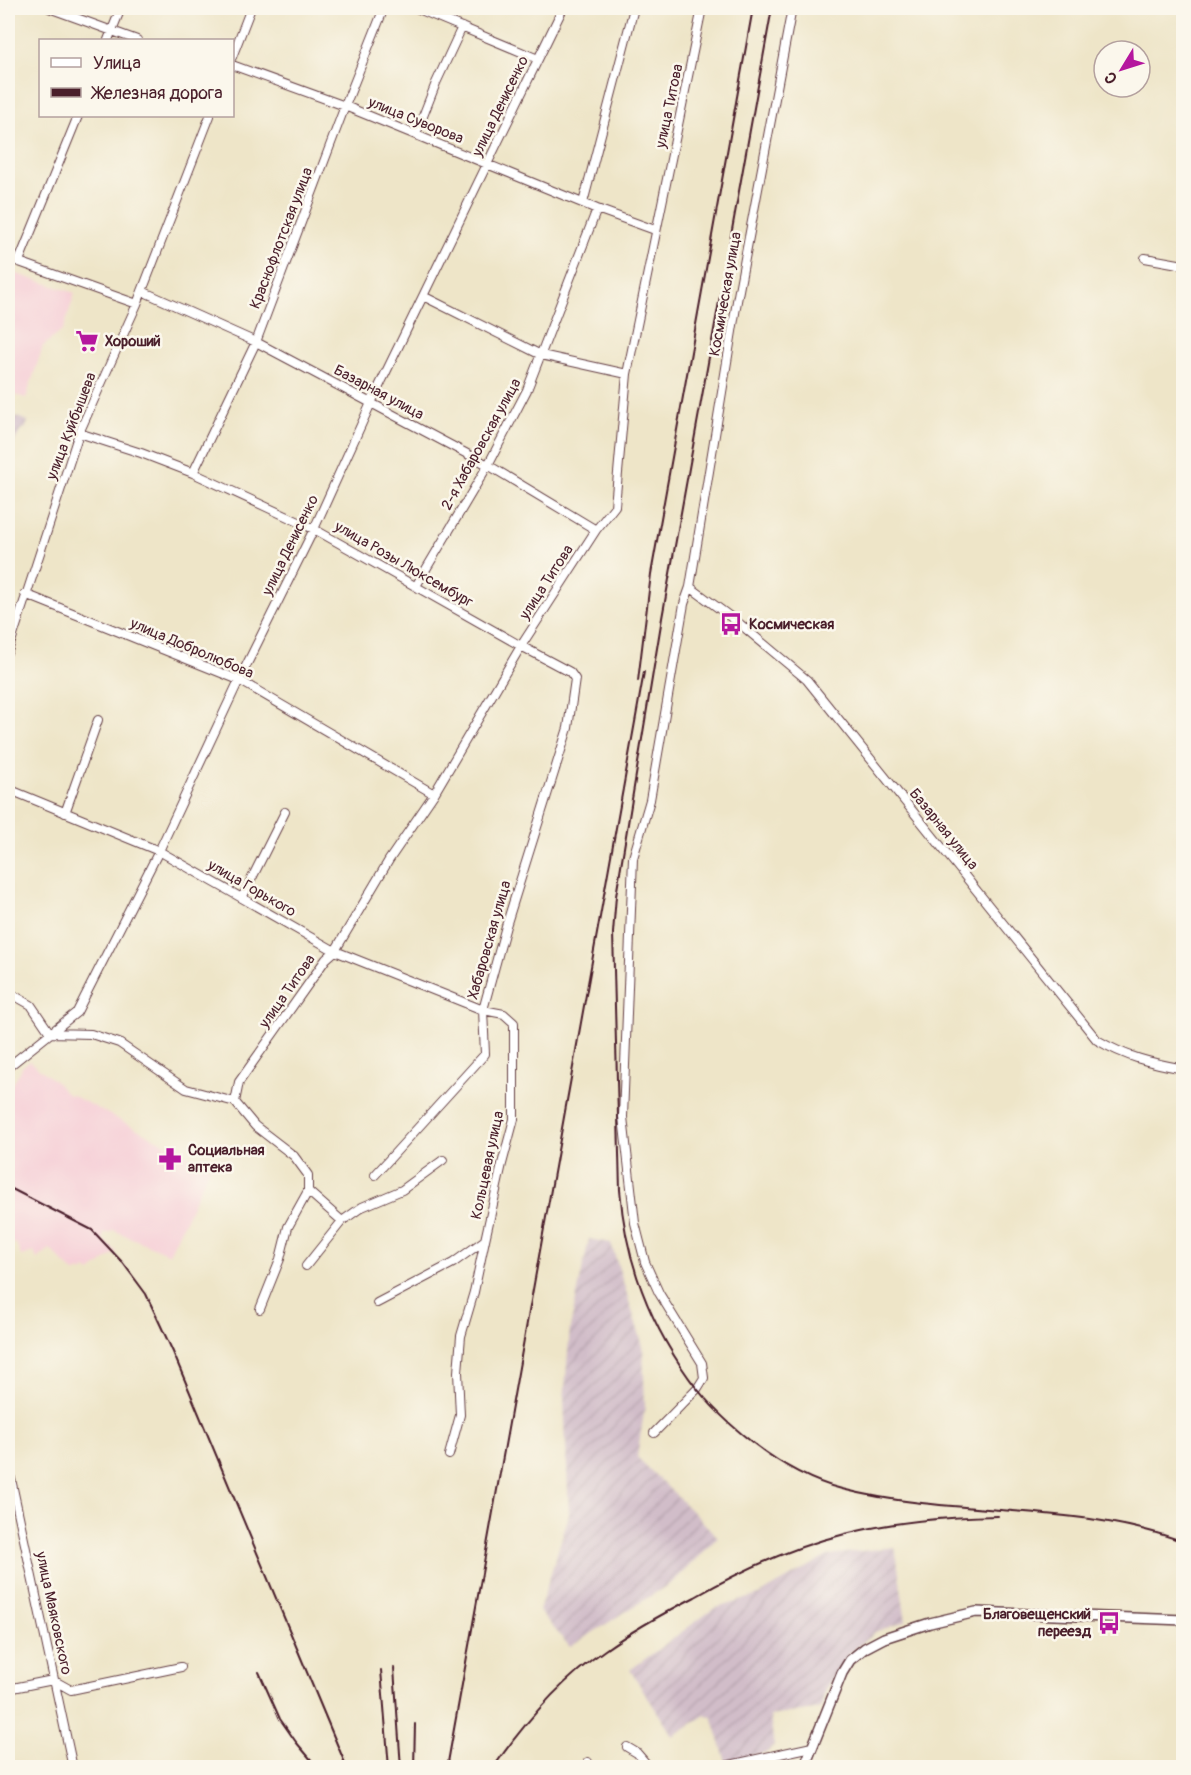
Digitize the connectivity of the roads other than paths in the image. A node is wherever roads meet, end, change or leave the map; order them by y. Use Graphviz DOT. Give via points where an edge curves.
graph roads {
  1 [pos="49,8"];
  2 [pos="121,8"];
  3 [pos="251,8"];
  4 [pos="384,8"];
  5 [pos="416,8"];
  6 [pos="563,8"];
  7 [pos="634,8"];
  8 [pos="702,8"];
  9 [pos="792,8"];
  10 [pos="462,27"];
  11 [pos="111,32"];
  12 [pos="108,39"];
  13 [pos="134,39"];
  14 [pos="234,52"];
  15 [pos="538,59"];
  16 [pos="234,66"];
  17 [pos="345,106"];
  18 [pos="78,117"];
  19 [pos="210,117"];
  20 [pos="416,134"];
  21 [pos="487,164"];
  22 [pos="583,203"];
  23 [pos="597,209"];
  24 [pos="656,230"];
  25 [pos="8,258"];
  26 [pos="1145,258"];
  27 [pos="19,261"];
  28 [pos="1184,265"];
  29 [pos="142,291"];
  30 [pos="423,296"];
  31 [pos="137,304"];
  32 [pos="256,342"];
  33 [pos="541,355"];
  34 [pos="627,374"];
  35 [pos="371,403"];
  36 [pos="80,433"];
  37 [pos="488,465"];
  38 [pos="193,473"];
  39 [pos="314,529"];
  40 [pos="596,530"];
  41 [pos="416,586"];
  42 [pos="690,587"];
  43 [pos="25,594"];
  44 [pos="521,646"];
  45 [pos="8,651"];
  46 [pos="575,679"];
  47 [pos="239,680"];
  48 [pos="98,720"];
  49 [pos="8,789"];
  50 [pos="434,794"];
  51 [pos="285,812"];
  52 [pos="65,813"];
  53 [pos="159,851"];
  54 [pos="242,898"];
  55 [pos="335,951"];
  56 [pos="8,992"];
  57 [pos="483,1010"];
  58 [pos="50,1033"];
  59 [pos="8,1066"];
  60 [pos="1184,1069"];
  61 [pos="235,1102"];
  62 [pos="443,1160"];
  63 [pos="375,1175"];
  64 [pos="308,1191"];
  65 [pos="342,1221"];
  66 [pos="485,1240"];
  67 [pos="306,1266"];
  68 [pos="377,1304"];
  69 [pos="260,1309"];
  70 [pos="654,1433"];
  71 [pos="449,1455"];
  72 [pos="8,1465"];
  73 [pos="1184,1620"];
  74 [pos="181,1667"];
  75 [pos="53,1680"];
  76 [pos="8,1689"];
  77 [pos="627,1747"];
  78 [pos="812,1747"];
  79 [pos="73,1767"];
  80 [pos="650,1767"];
  81 [pos="716,1767"];
  82 [pos="804,1767"];
  1 -- 11 [label="street"];
  2 -- 11 [label="street"];
  3 -- 14 [label="street"];
  4 -- 17 [label="street, Краснофлотская улица"];
  5 -- 10 [label="street"];
  6 -- 15 [label="street, улица Денисенко"];
  7 -- 22 [label="street"];
  8 -- 24 [label="street, улица Титова"];
  9 -- 42 [label="street, Космическая улица" via="737,301"];
  10 -- 15 [label="street"];
  10 -- 20 [label="street"];
  11 -- 12 [label="street"];
  11 -- 13 [label="street"];
  15 -- 21 [label="street, улица Денисенко"];
  16 -- 17 [label="street, улица Суворова"];
  17 -- 20 [label="street, улица Суворова"];
  17 -- 32 [label="street, Краснофлотская улица"];
  18 -- 27 [label="street"];
  19 -- 29 [label="street, улица Куйбышева"];
  20 -- 21 [label="street, улица Суворова"];
  21 -- 22 [label="street, улица Суворова"];
  21 -- 30 [label="street, улица Денисенко"];
  22 -- 23 [label="street, улица Суворова"];
  23 -- 24 [label="street, улица Суворова"];
  23 -- 33 [label="street, 2-я Хабаровская улица"];
  24 -- 34 [label="street, улица Титова"];
  25 -- 27 [label="street"];
  26 -- 28 [label="street"];
  27 -- 31 [label="street"];
  29 -- 31 [label="street, улица Куйбышева"];
  29 -- 32 [label="street, Базарная улица"];
  30 -- 33 [label="street"];
  30 -- 35 [label="street, улица Денисенко"];
  31 -- 36 [label="street, улица Куйбышева"];
  32 -- 35 [label="street, Базарная улица"];
  32 -- 38 [label="street, Краснофлотская улица"];
  33 -- 34 [label="street"];
  33 -- 37 [label="street, 2-я Хабаровская улица"];
  34 -- 40 [label="street, улица Титова" via="615,506"];
  35 -- 37 [label="street, Базарная улица"];
  35 -- 39 [label="street, улица Денисенко"];
  36 -- 38 [label="street, улица Розы Люксембург"];
  36 -- 43 [label="street, улица Куйбышева"];
  37 -- 40 [label="street, Базарная улица"];
  37 -- 41 [label="street, 2-я Хабаровская улица"];
  38 -- 39 [label="street, улица Розы Люксембург"];
  39 -- 41 [label="street, улица Розы Люксембург"];
  39 -- 47 [label="street, улица Денисенко"];
  40 -- 44 [label="street, улица Титова"];
  41 -- 44 [label="street, улица Розы Люксембург"];
  42 -- 60 [label="street, Базарная улица" via="807,680 1097,1040 1151,1064"];
  42 -- 70 [label="street, Космическая улица" via="650,800 633,858 623,1117 635,1223 645,1262 659,1293 702,1362 704,1378"];
  43 -- 45 [label="street, улица Куйбышева"];
  43 -- 47 [label="street, улица Добролюбова"];
  44 -- 46 [label="street, улица Розы Люксембург" via="570,672"];
  44 -- 50 [label="street, улица Титова"];
  46 -- 57 [label="street, Хабаровская улица" via="568,728"];
  47 -- 50 [label="street, улица Добролюбова"];
  47 -- 53 [label="street, улица Денисенко"];
  48 -- 52 [label="street"];
  49 -- 52 [label="street, улица Горького"];
  50 -- 55 [label="street, улица Титова"];
  51 -- 54 [label="street"];
  52 -- 53 [label="street, улица Горького"];
  53 -- 54 [label="street, улица Горького"];
  53 -- 58 [label="street, улица Денисенко" via="77,1012"];
  54 -- 55 [label="street, улица Горького"];
  55 -- 57 [label="street, улица Горького"];
  55 -- 61 [label="street, улица Титова" via="239,1082"];
  56 -- 58 [label="street" via="31,1005"];
  57 -- 63 [label="street, Хабаровская улица" via="485,1054"];
  57 -- 66 [label="street, Кольцевая улица" via="504,1014 514,1023 514,1119"];
  58 -- 59 [label="street, улица Денисенко"];
  58 -- 61 [label="street" via="91,1034 120,1043 186,1089"];
  61 -- 64 [label="street" via="255,1126 294,1156 308,1175"];
  62 -- 65 [label="street" via="402,1190 362,1207"];
  64 -- 65 [label="street"];
  64 -- 69 [label="street" via="288,1227"];
  65 -- 67 [label="street"];
  66 -- 68 [label="street, Кольцевая улица" via="453,1263"];
  66 -- 71 [label="street, Кольцевая улица" via="461,1336 460,1415"];
  72 -- 75 [label="street, улица Маяковского"];
  73 -- 78 [label="street" via="976,1612 884,1638 850,1660 834,1689"];
  74 -- 75 [label="street" via="71,1690"];
  75 -- 76 [label="street"];
  75 -- 79 [label="street, улица Маяковского"];
  77 -- 80 [label="street"];
  78 -- 81 [label="street"];
  78 -- 82 [label="street"];
}
